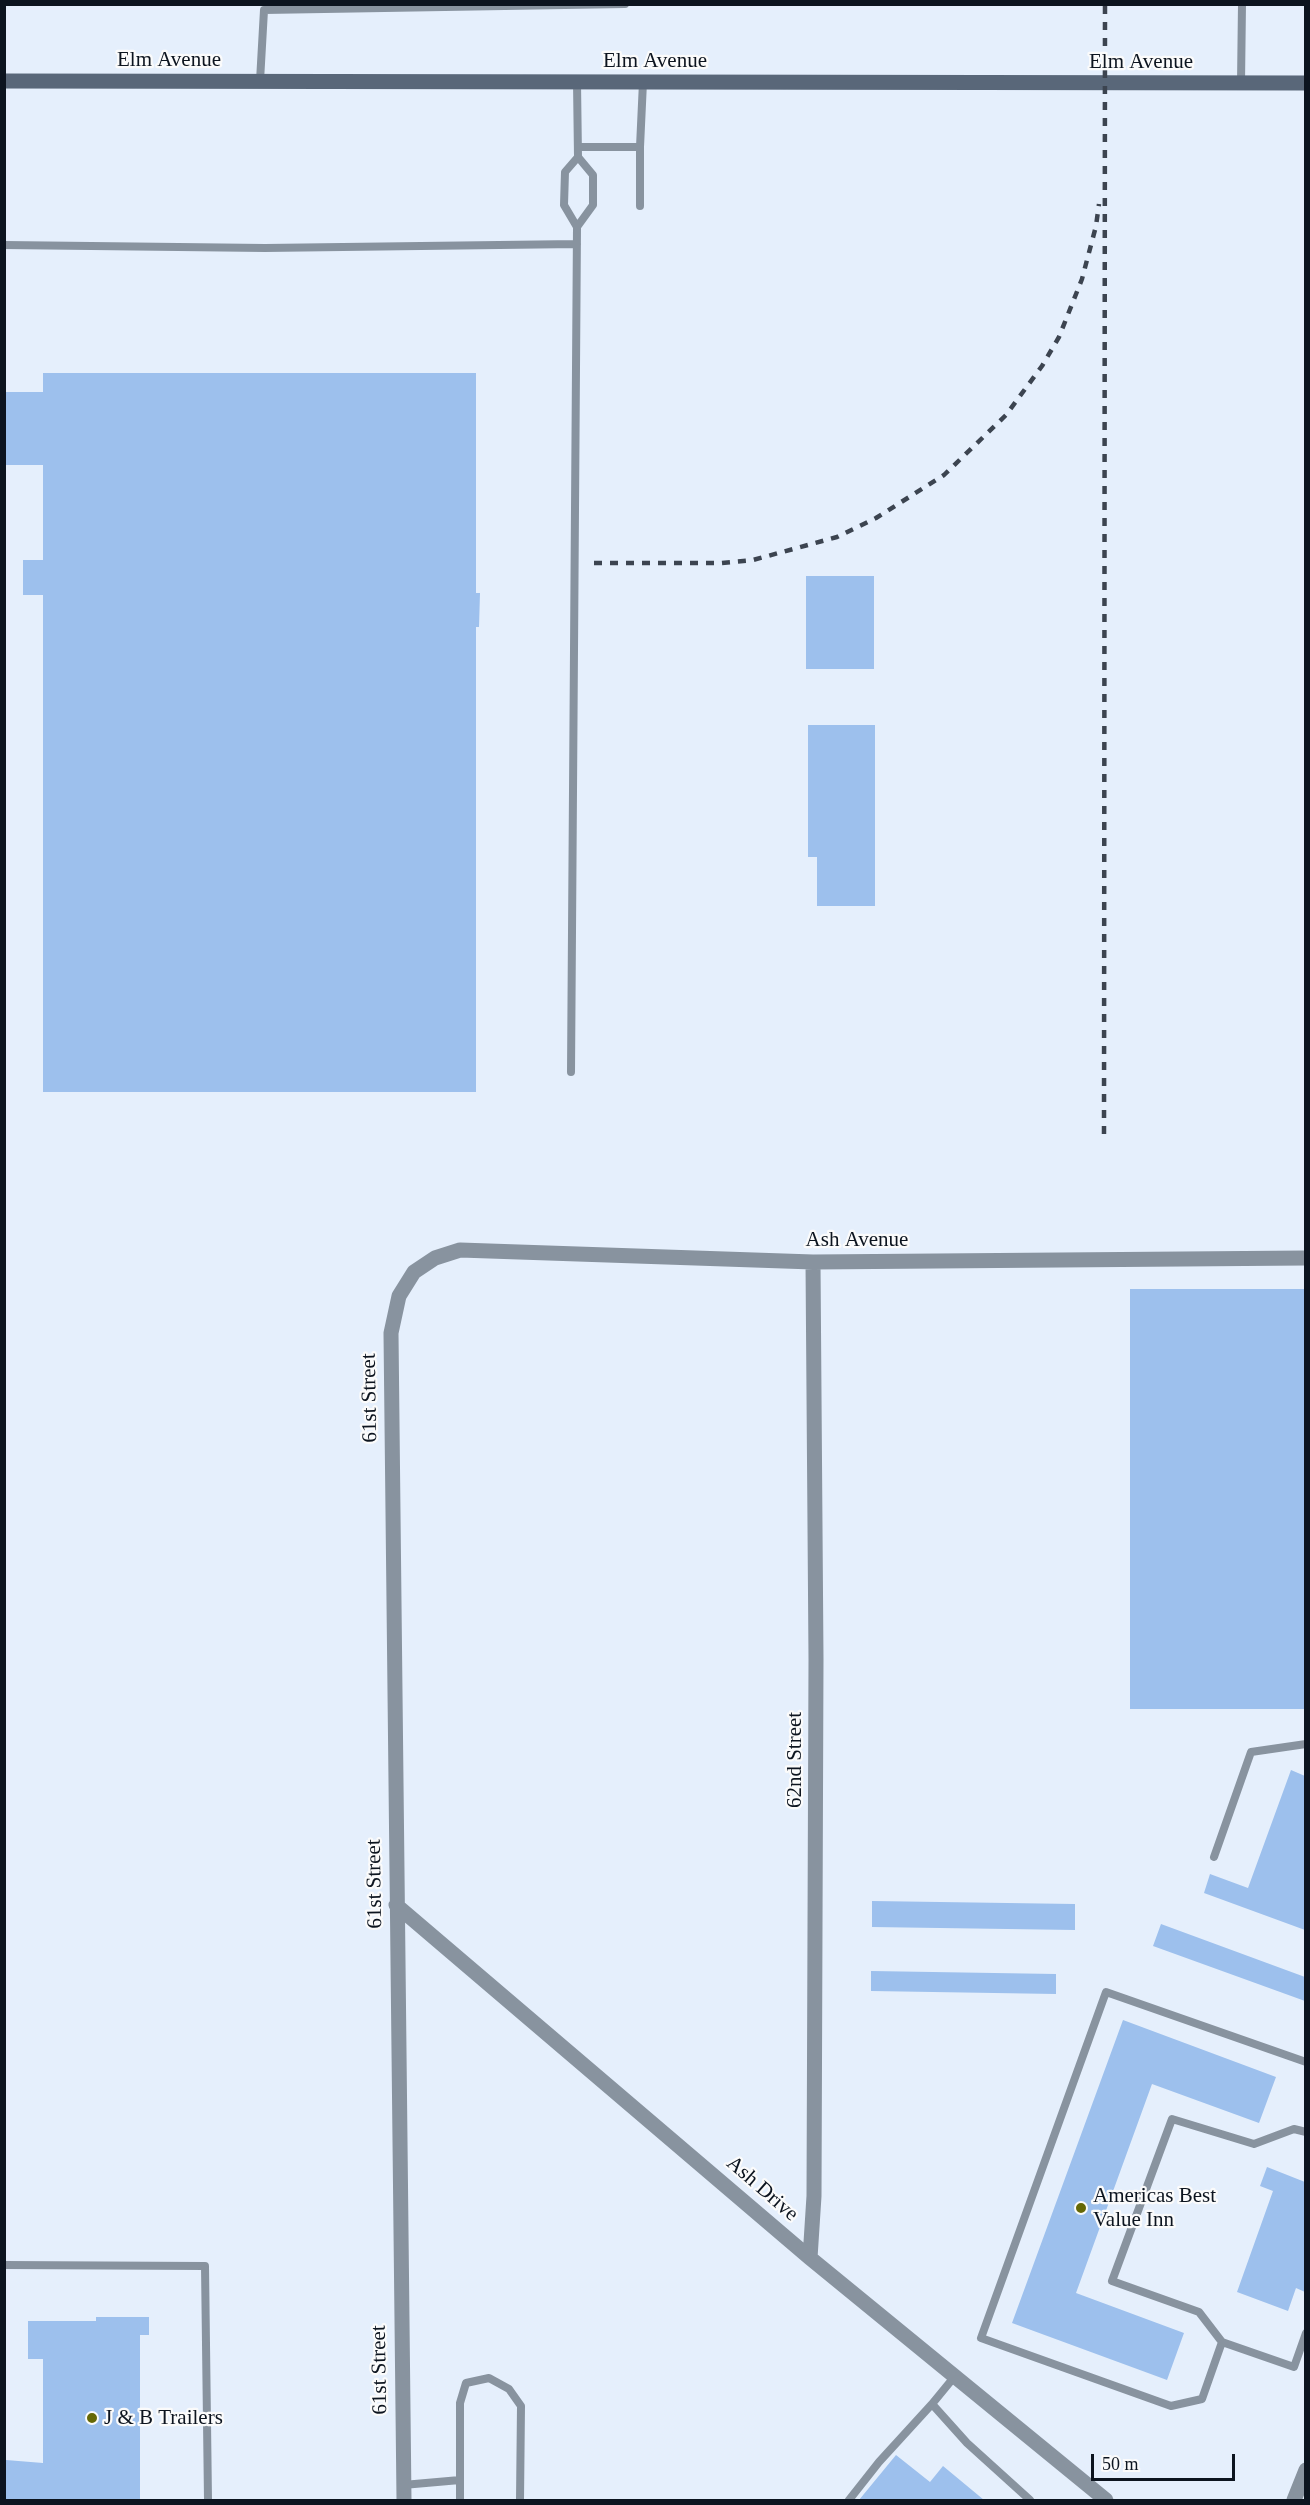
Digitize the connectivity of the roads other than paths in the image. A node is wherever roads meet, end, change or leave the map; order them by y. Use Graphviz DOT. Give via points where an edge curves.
graph roads {
  1 [pos="626,4"];
  2 [pos="1242,4"];
  3 [pos="344,7"];
  4 [pos="4,81"];
  5 [pos="260,81"];
  6 [pos="577,82"];
  7 [pos="643,82"];
  8 [pos="1241,83"];
  9 [pos="1305,83"];
  10 [pos="578,147"];
  11 [pos="640,147"];
  12 [pos="578,158"];
  13 [pos="640,206"];
  14 [pos="577,227"];
  15 [pos="577,244"];
  16 [pos="4,245"];
  17 [pos="571,1072"];
  18 [pos="1305,1258"];
  19 [pos="813,1262"];
  20 [pos="414,1272"];
  21 [pos="1305,1744"];
  22 [pos="1214,1857"];
  23 [pos="396,1905"];
  24 [pos="1305,2062"];
  25 [pos="1305,2132"];
  26 [pos="810,2258"];
  27 [pos="4,2265"];
  28 [pos="1305,2333"];
  29 [pos="1222,2342"];
  30 [pos="955,2376"];
  31 [pos="932,2404"];
  32 [pos="1305,2470"];
  33 [pos="460,2480"];
  34 [pos="402,2485"];
  35 [pos="1097,2498"];
  36 [pos="208,2500"];
  37 [pos="404,2500"];
  38 [pos="460,2500"];
  39 [pos="520,2500"];
  40 [pos="849,2500"];
  41 [pos="1030,2500"];
  42 [pos="1294,2500"];
  1 -- 3 [label="lane"];
  2 -- 8 [label="lane"];
  3 -- 5 [label="lane" via="264,10"];
  4 -- 5 [label="street, Elm Avenue"];
  5 -- 6 [label="street, Elm Avenue"];
  6 -- 7 [label="street, Elm Avenue"];
  6 -- 10 [label="lane"];
  7 -- 8 [label="street, Elm Avenue"];
  7 -- 11 [label="lane"];
  8 -- 9 [label="street, Elm Avenue"];
  10 -- 11 [label="lane"];
  10 -- 12 [label="lane"];
  11 -- 13 [label="lane"];
  12 -- 14 [label="lane" via="565,172 564,205"];
  12 -- 14 [label="lane" via="594,175 593,205"];
  14 -- 15 [label="lane"];
  15 -- 16 [label="lane" via="265,248"];
  15 -- 17 [label="lane"];
  18 -- 19 [label="street, Ash Avenue"];
  19 -- 20 [label="street, Ash Avenue" via="460,1250 435,1258"];
  19 -- 26 [label="street, 62nd Street" via="816,1671 814,2184"];
  20 -- 23 [label="street, 61st Street" via="399,1296 391,1333"];
  21 -- 22 [label="lane" via="1251,1752"];
  23 -- 26 [label="street, Ash Drive"];
  23 -- 34 [label="street, 61st Street"];
  24 -- 29 [label="lane" via="1106,1992 981,2338 1171,2406 1202,2399"];
  25 -- 29 [label="lane" via="1294,2129 1254,2144 1172,2119 1112,2281 1199,2312"];
  26 -- 30 [label="street, Ash Drive"];
  27 -- 36 [label="lane" via="205,2266"];
  28 -- 29 [label="lane" via="1294,2367"];
  30 -- 31 [label="lane"];
  30 -- 35 [label="street, Ash Drive"];
  31 -- 40 [label="lane"];
  31 -- 41 [label="lane" via="967,2443"];
  32 -- 42 [label="street"];
  33 -- 34 [label="lane"];
  33 -- 38 [label="lane"];
  33 -- 39 [label="lane" via="460,2403 466,2383 489,2378 509,2389 521,2406"];
  34 -- 37 [label="street, 61st Street"];
}
